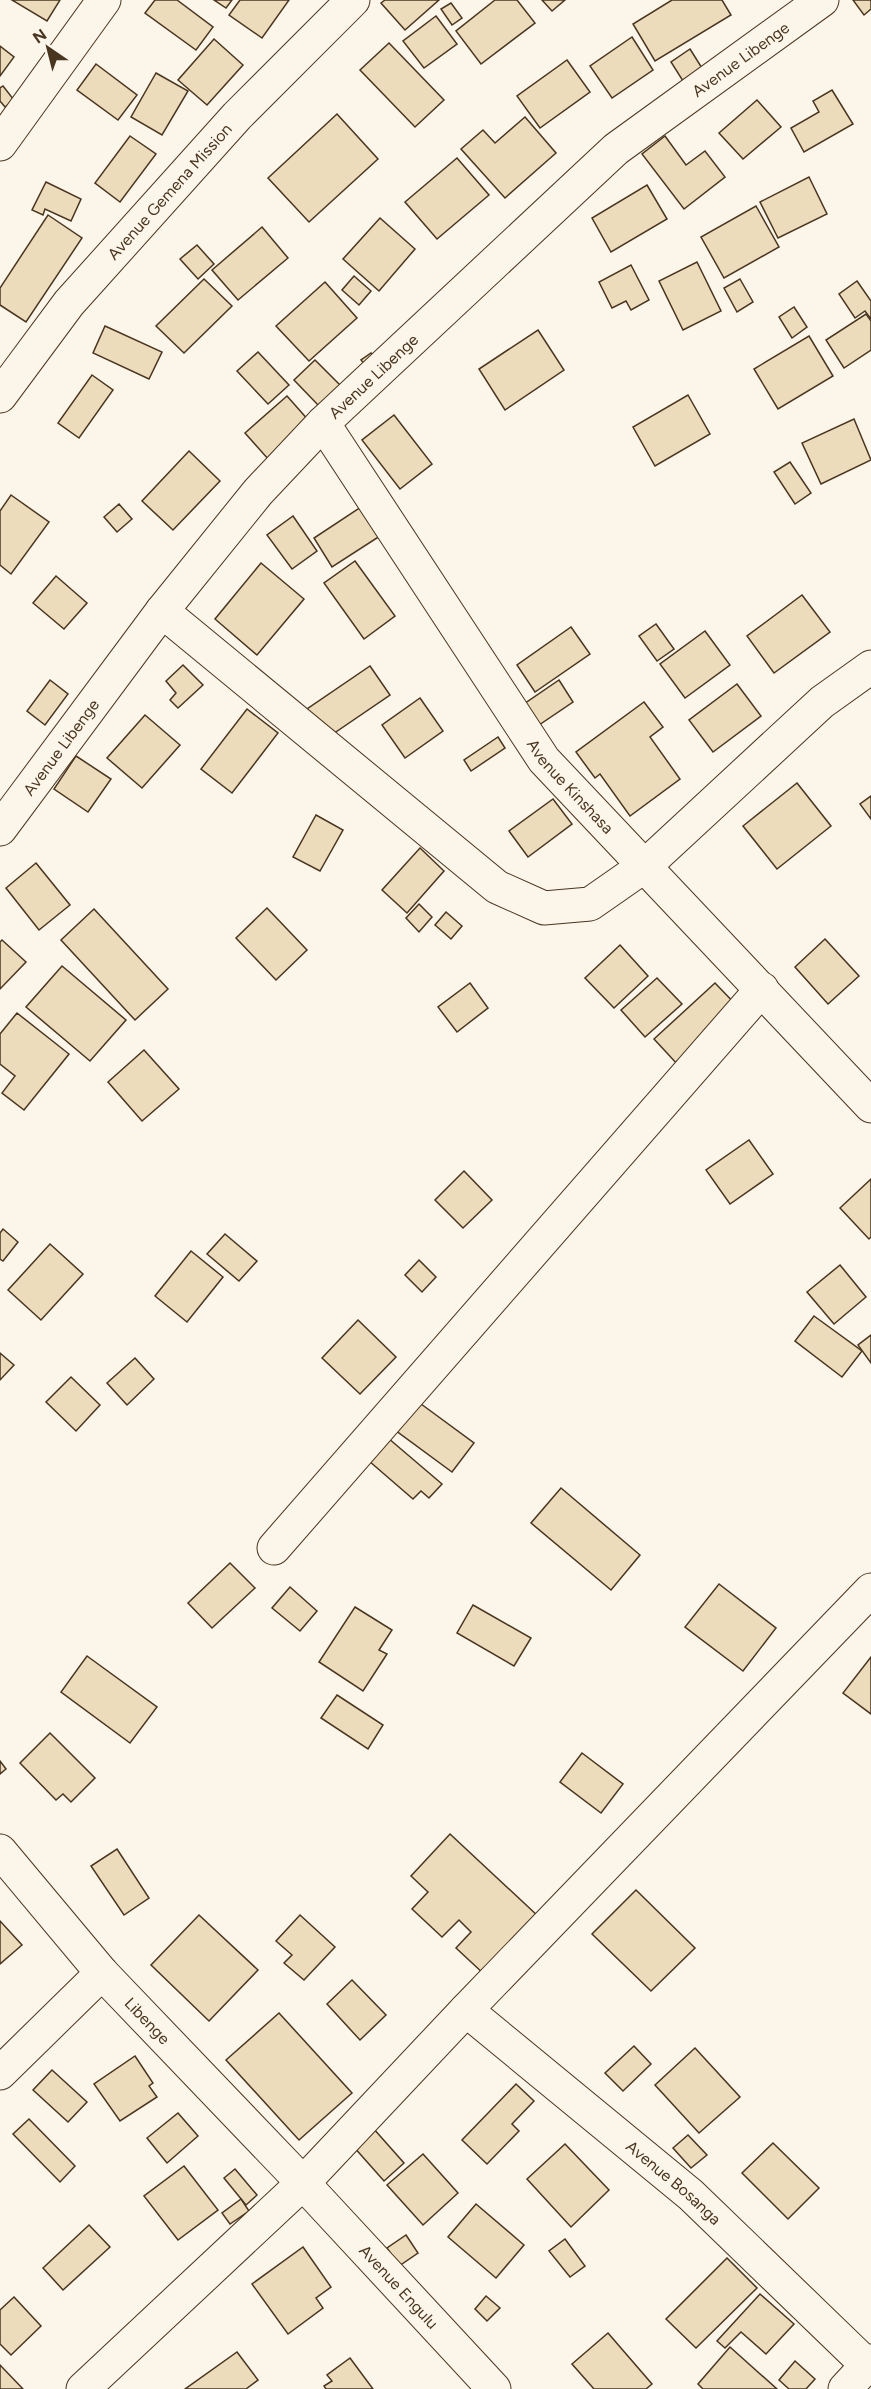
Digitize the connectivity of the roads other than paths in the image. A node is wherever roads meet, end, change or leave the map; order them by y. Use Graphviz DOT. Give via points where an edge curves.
graph roads {
  1 [pos="104,0"];
  2 [pos="353,0"];
  3 [pos="822,0"];
  4 [pos="0,144"];
  5 [pos="0,396"];
  6 [pos="323,423"];
  7 [pos="162,611"];
  8 [pos="871,667"];
  9 [pos="0,829"];
  10 [pos="645,865"];
  11 [pos="762,989"];
  12 [pos="871,1106"];
  13 [pos="274,1548"];
  14 [pos="871,1590"];
  15 [pos="0,1851"];
  16 [pos="102,1973"];
  17 [pos="466,2010"];
  18 [pos="0,2073"];
  19 [pos="303,2183"];
  20 [pos="870,2365"];
  21 [pos="83,2389"];
  22 [pos="494,2389"];
  23 [pos="845,2389"];
  1 -- 4 [label="street"];
  2 -- 5 [label="street, Avenue Gemena Mission" via="237,116 69,303"];
  3 -- 6 [label="street, Avenue Libenge" via="616,149"];
  6 -- 7 [label="street, Avenue Libenge" via="258,492"];
  6 -- 10 [label="street, Avenue Kinshasa" via="544,760"];
  7 -- 9 [label="street, Avenue Libenge"];
  7 -- 10 [label="street" via="496,887 544,908 590,904"];
  8 -- 10 [label="street" via="822,702"];
  10 -- 11 [label="street, Avenue Kinshasa"];
  11 -- 12 [label="street, Avenue Kinshasa"];
  11 -- 13 [label="street"];
  14 -- 17 [label="street"];
  15 -- 16 [label="street, Libenge"];
  16 -- 18 [label="street"];
  16 -- 19 [label="street, Libenge"];
  17 -- 19 [label="street"];
  17 -- 20 [label="street, Avenue Bosanga" via="691,2195"];
  19 -- 21 [label="street"];
  19 -- 22 [label="street, Avenue Engulu"];
  20 -- 23 [label="street"];
}
